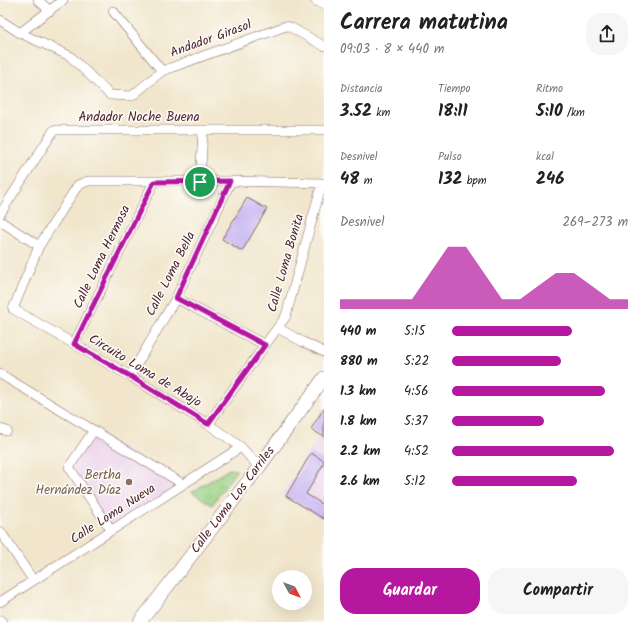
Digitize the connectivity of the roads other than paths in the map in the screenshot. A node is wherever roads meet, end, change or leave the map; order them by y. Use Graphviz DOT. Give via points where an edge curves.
graph roads {
  1 [pos="38,0"];
  2 [pos="63,0"];
  3 [pos="315,0"];
  4 [pos="324,5"];
  5 [pos="50,11"];
  6 [pos="113,11"];
  7 [pos="0,20"];
  8 [pos="20,33"];
  9 [pos="324,46"];
  10 [pos="162,71"];
  11 [pos="324,130"];
  12 [pos="203,131"];
  13 [pos="230,181"];
  14 [pos="154,182"];
  15 [pos="200,182"];
  16 [pos="323,183"];
  17 [pos="0,214"];
  18 [pos="0,222"];
  19 [pos="39,246"];
  20 [pos="176,298"];
  21 [pos="278,328"];
  22 [pos="74,344"];
  23 [pos="265,345"];
  24 [pos="324,352"];
  25 [pos="0,374"];
  26 [pos="130,376"];
  27 [pos="324,378"];
  28 [pos="208,424"];
  29 [pos="94,430"];
  30 [pos="241,447"];
  31 [pos="259,468"];
  32 [pos="183,484"];
  33 [pos="111,530"];
  34 [pos="0,532"];
  35 [pos="33,580"];
  36 [pos="0,602"];
  37 [pos="140,622"];
  1 -- 5 [label="street"];
  2 -- 5 [label="street"];
  3 -- 4 [label="street"];
  5 -- 8 [label="street"];
  6 -- 10 [label="street"];
  7 -- 8 [label="street"];
  8 -- 10 [label="street, Andador Girasol" via="70,56 110,95 132,96"];
  9 -- 10 [label="street, Andador Girasol" via="286,26"];
  11 -- 12 [label="street, Andador Noche Buena"];
  12 -- 15 [label="street"];
  12 -- 17 [label="street, Andador Noche Buena" via="54,130"];
  13 -- 15 [label="street, Circuito Loma de Abajo"];
  13 -- 16 [label="street, Circuito Loma de Abajo"];
  13 -- 20 [label="street, Calle Loma Bella"];
  14 -- 15 [label="street, Circuito Loma de Abajo"];
  14 -- 19 [label="street, Circuito Loma de Abajo" via="88,181 78,185"];
  14 -- 22 [label="street, Calle Loma Hermosa"];
  16 -- 21 [label="street, Calle Loma Bonita" via="286,316"];
  18 -- 19 [label="street"];
  19 -- 22 [label="street, Circuito Loma de Abajo" via="13,309"];
  20 -- 23 [label="street"];
  20 -- 26 [label="street, Calle Loma Bella"];
  21 -- 23 [label="street, Calle Loma Bonita"];
  21 -- 24 [label="street"];
  22 -- 26 [label="street, Circuito Loma de Abajo"];
  23 -- 28 [label="street, Calle Loma Bonita"];
  25 -- 29 [label="street"];
  26 -- 28 [label="street, Circuito Loma de Abajo"];
  27 -- 31 [label="street, Calle Loma Los Carriles"];
  28 -- 30 [label="street, Circuito Loma de Abajo"];
  29 -- 32 [label="street"];
  29 -- 33 [label="street" via="70,467"];
  30 -- 31 [label="street, Circuito Loma de Abajo"];
  30 -- 32 [label="street, Calle Loma Nueva"];
  31 -- 37 [label="street, Calle Loma Los Carriles"];
  32 -- 33 [label="street, Calle Loma Nueva"];
  33 -- 35 [label="street, Calle Loma Nueva"];
  34 -- 35 [label="street"];
  35 -- 36 [label="street, Calle Loma Nueva"];
}
